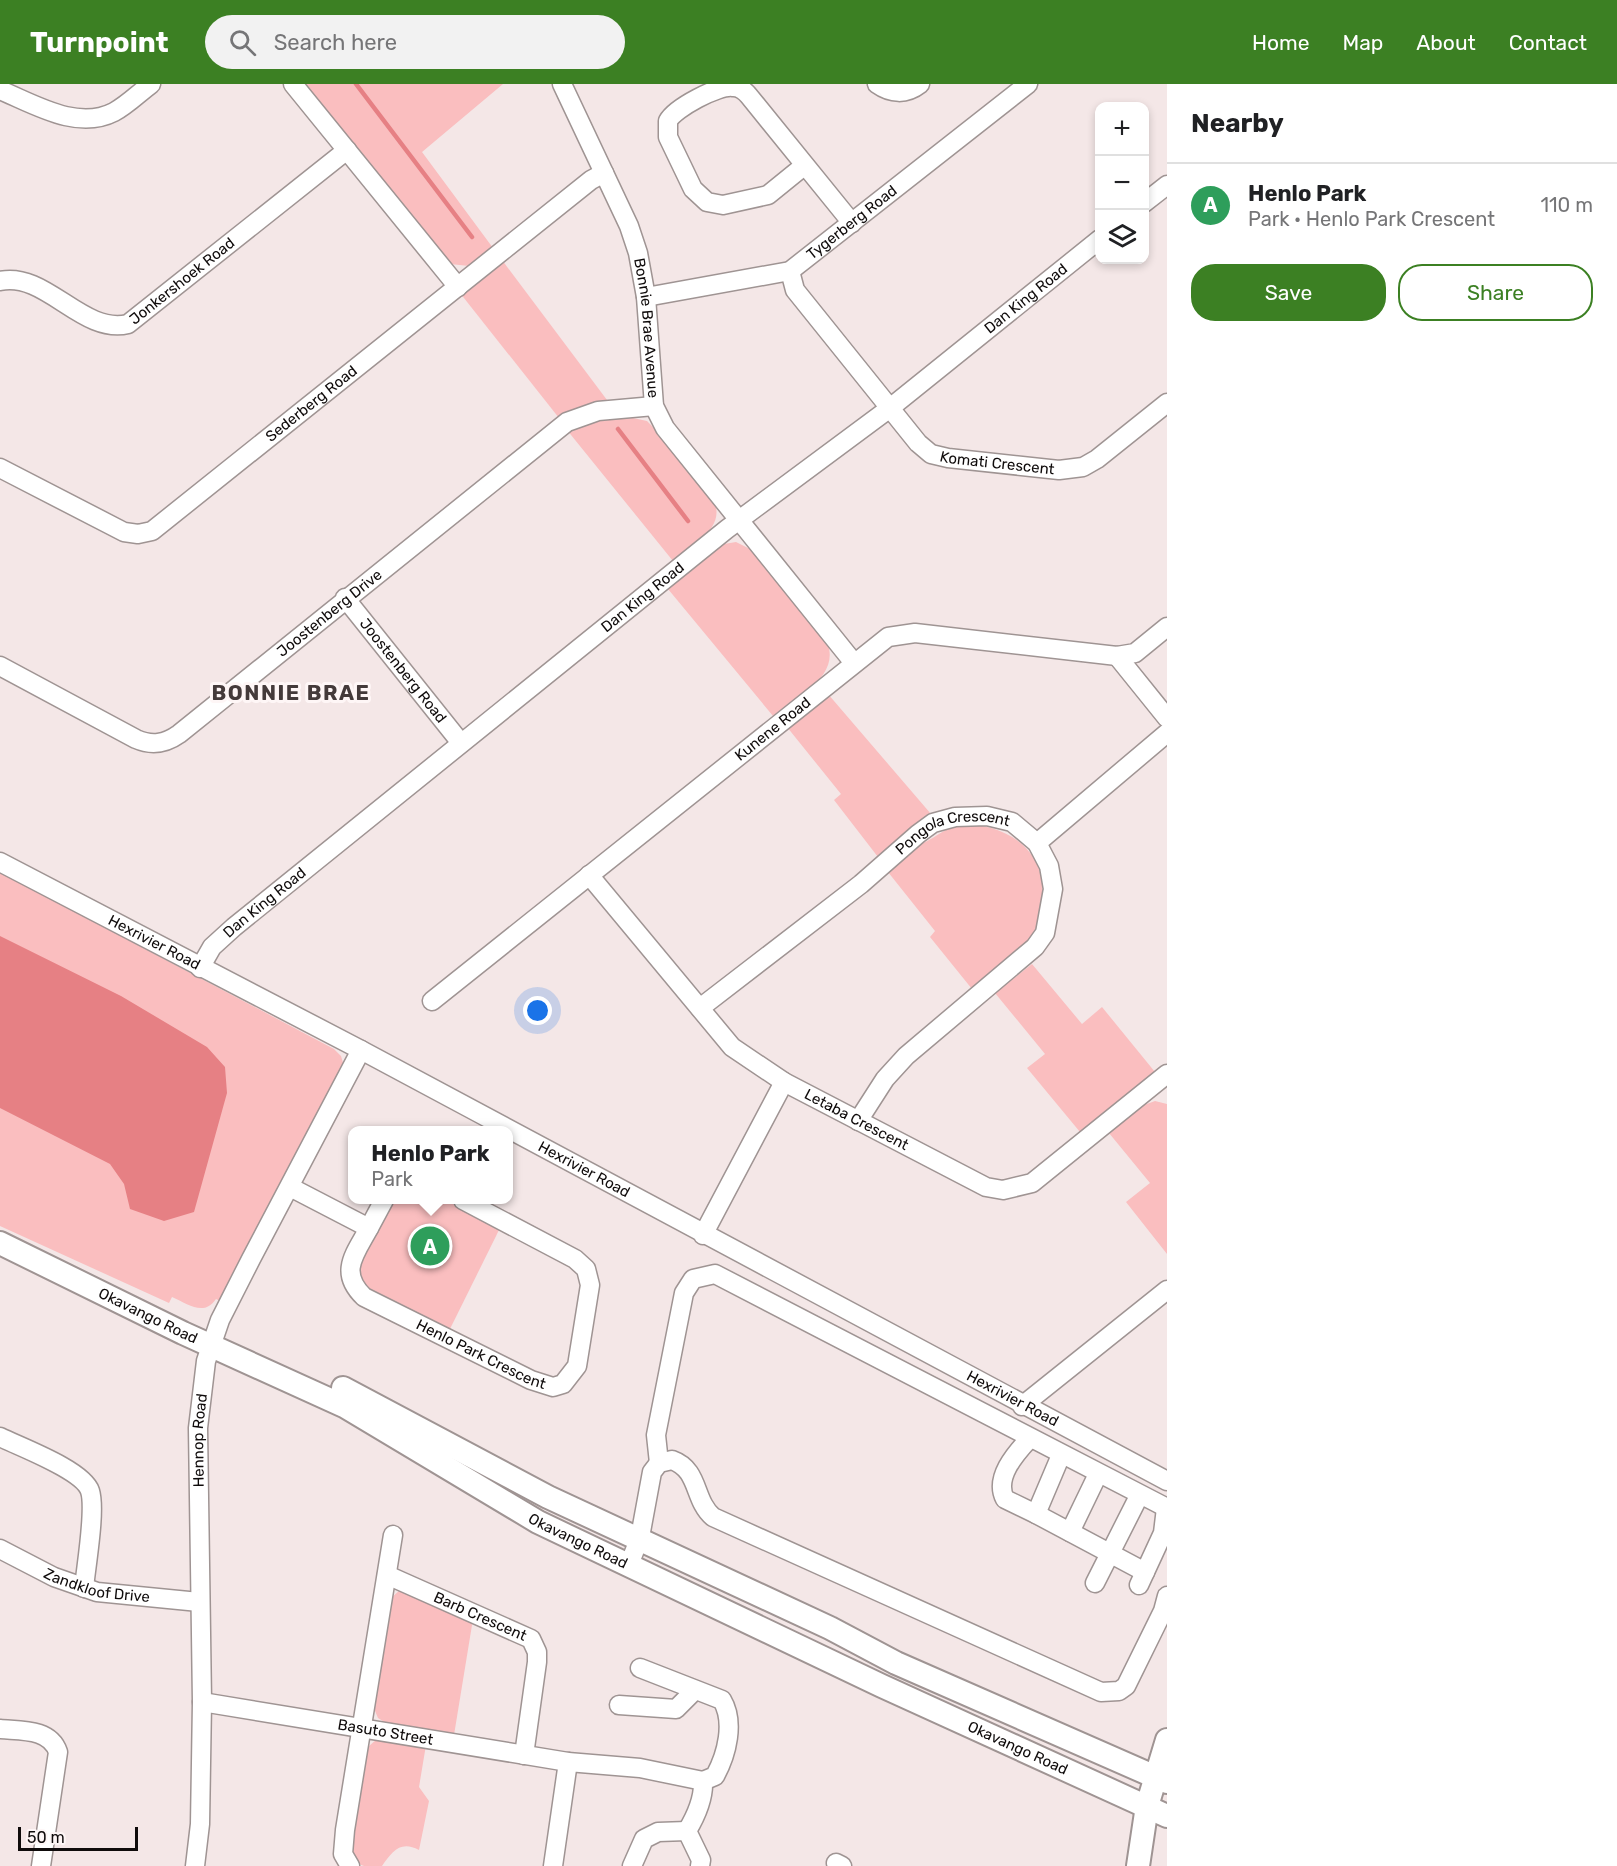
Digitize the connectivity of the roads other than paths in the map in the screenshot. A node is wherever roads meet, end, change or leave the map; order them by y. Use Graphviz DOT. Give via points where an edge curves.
graph roads {
  1 [pos="151,84"];
  2 [pos="293,84"];
  3 [pos="562,84"];
  4 [pos="877,84"];
  5 [pos="920,84"];
  6 [pos="1028,84"];
  7 [pos="0,90"];
  8 [pos="347,150"];
  9 [pos="805,165"];
  10 [pos="604,173"];
  11 [pos="1167,185"];
  12 [pos="1149,199"];
  13 [pos="852,223"];
  14 [pos="1095,243"];
  15 [pos="790,271"];
  16 [pos="0,281"];
  17 [pos="458,287"];
  18 [pos="646,297"];
  19 [pos="1167,402"];
  20 [pos="654,406"];
  21 [pos="890,408"];
  22 [pos="0,468"];
  23 [pos="739,520"];
  24 [pos="345,598"];
  25 [pos="1167,627"];
  26 [pos="1117,656"];
  27 [pos="854,663"];
  28 [pos="0,666"];
  29 [pos="1167,718"];
  30 [pos="1167,733"];
  31 [pos="461,743"];
  32 [pos="1037,843"];
  33 [pos="0,862"];
  34 [pos="589,875"];
  35 [pos="200,968"];
  36 [pos="432,1001"];
  37 [pos="700,1008"];
  38 [pos="361,1050"];
  39 [pos="1165,1080"];
  40 [pos="784,1082"];
  41 [pos="858,1121"];
  42 [pos="501,1126"];
  43 [pos="513,1132"];
  44 [pos="290,1187"];
  45 [pos="382,1204"];
  46 [pos="471,1204"];
  47 [pos="369,1228"];
  48 [pos="0,1232"];
  49 [pos="703,1235"];
  50 [pos="0,1243"];
  51 [pos="1167,1290"];
  52 [pos="213,1338"];
  53 [pos="1022,1406"];
  54 [pos="0,1437"];
  55 [pos="1029,1438"];
  56 [pos="1061,1455"];
  57 [pos="659,1463"];
  58 [pos="1098,1474"];
  59 [pos="1167,1481"];
  60 [pos="1139,1496"];
  61 [pos="1167,1508"];
  62 [pos="1036,1514"];
  63 [pos="1070,1532"];
  64 [pos="393,1535"];
  65 [pos="640,1537"];
  66 [pos="0,1549"];
  67 [pos="1109,1554"];
  68 [pos="629,1565"];
  69 [pos="387,1575"];
  70 [pos="1095,1583"];
  71 [pos="84,1588"];
  72 [pos="1167,1596"];
  73 [pos="199,1602"];
  74 [pos="640,1668"];
  75 [pos="695,1690"];
  76 [pos="202,1702"];
  77 [pos="619,1705"];
  78 [pos="363,1727"];
  79 [pos="0,1729"];
  80 [pos="1167,1740"];
  81 [pos="524,1755"];
  82 [pos="568,1762"];
  83 [pos="1162,1779"];
  84 [pos="703,1781"];
  85 [pos="1157,1811"];
  86 [pos="687,1831"];
  87 [pos="41,1866"];
  88 [pos="195,1866"];
  89 [pos="350,1866"];
  90 [pos="553,1866"];
  91 [pos="632,1866"];
  92 [pos="700,1866"];
  93 [pos="1138,1866"];
  1 -- 7 [label="street" via="120,109 87,119 69,117"];
  2 -- 8 [label="street"];
  3 -- 10 [label="street, Bonnie Brae Avenue"];
  4 -- 5 [label="street" via="899,93"];
  6 -- 13 [label="street, Tygerberg Road"];
  8 -- 16 [label="street, Jonkershoek Road" via="128,324 103,323 25,282"];
  8 -- 17 [label="street"];
  9 -- 9 [label="street" via="746,92 736,87 721,88 680,108 668,121 668,137 693,189 707,202 723,205 768,195"];
  9 -- 13 [label="street"];
  10 -- 17 [label="street, Sederberg Road"];
  10 -- 18 [label="street, Bonnie Brae Avenue" via="632,235"];
  11 -- 12 [label="street"];
  13 -- 15 [label="street, Tygerberg Road"];
  14 -- 21 [label="street, Dan King Road"];
  15 -- 18 [label="street, Tygerberg Road"];
  15 -- 21 [label="street, Komati Crescent" via="795,291"];
  17 -- 22 [label="street, Sederberg Road" via="153,531 138,534 117,530"];
  18 -- 20 [label="street, Bonnie Brae Avenue"];
  19 -- 21 [label="street, Komati Crescent" via="1097,459 1083,467 1059,470 939,457 918,443"];
  20 -- 23 [label="street, Bonnie Brae Avenue" via="665,428"];
  20 -- 24 [label="street, Joostenberg Drive" via="598,411 567,422"];
  21 -- 23 [label="street, Dan King Road"];
  23 -- 27 [label="street, Bonnie Brae Avenue"];
  23 -- 31 [label="street, Dan King Road"];
  24 -- 28 [label="street, Joostenberg Drive" via="179,734 164,742 136,739"];
  24 -- 31 [label="street, Joostenberg Road"];
  25 -- 26 [label="street, Kunene Road" via="1135,653"];
  26 -- 27 [label="street, Kunene Road" via="905,633 880,641"];
  26 -- 29 [label="street"];
  27 -- 34 [label="street, Kunene Road"];
  30 -- 32 [label="street"];
  31 -- 35 [label="street, Dan King Road" via="234,927 212,947"];
  32 -- 37 [label="street, Pongola Crescent" via="1012,822 987,816 933,822 861,884"];
  32 -- 41 [label="street, Pongola Crescent" via="1049,866 1053,889 1040,940 906,1056 885,1079"];
  33 -- 35 [label="street, Hexrivier Road"];
  34 -- 36 [label="street, Kunene Road"];
  34 -- 37 [label="street, Letaba Crescent"];
  35 -- 38 [label="street, Hexrivier Road"];
  37 -- 40 [label="street, Letaba Crescent" via="732,1047"];
  38 -- 42 [label="street, Hexrivier Road"];
  38 -- 44 [label="street, Hennop Road"];
  39 -- 41 [label="street, Letaba Crescent" via="1032,1183 1012,1189 986,1187"];
  40 -- 41 [label="street, Letaba Crescent"];
  40 -- 49 [label="street"];
  43 -- 49 [label="street, Hexrivier Road"];
  44 -- 47 [label="street"];
  44 -- 52 [label="street, Hennop Road"];
  45 -- 47 [label="street, Henlo Park Crescent"];
  46 -- 47 [label="street, Henlo Park Crescent" via="586,1269 590,1285 582,1342 577,1366 563,1384 553,1386 531,1380 364,1297 351,1282 349,1272"];
  48 -- 52 [label="main road, Okavango Road"];
  49 -- 53 [label="street, Hexrivier Road"];
  50 -- 52 [label="main road, Okavango Road"];
  51 -- 53 [label="street"];
  52 -- 65 [label="main road, Okavango Road" via="346,1390 548,1497"];
  52 -- 68 [label="main road, Okavango Road" via="346,1407 538,1522"];
  52 -- 73 [label="street, Hennop Road" via="198,1428"];
  53 -- 59 [label="street, Hexrivier Road"];
  54 -- 71 [label="street" via="71,1472 86,1484 91,1508"];
  55 -- 56 [label="street"];
  55 -- 57 [label="street" via="716,1274 704,1274 693,1279 684,1293 656,1435"];
  55 -- 62 [label="street" via="1010,1463 1001,1487 1005,1499"];
  56 -- 58 [label="street"];
  56 -- 62 [label="street"];
  57 -- 65 [label="street" via="652,1472"];
  57 -- 72 [label="street" via="672,1460 685,1466 705,1509 713,1517 1101,1692 1119,1691 1126,1686"];
  58 -- 60 [label="street"];
  58 -- 63 [label="street"];
  60 -- 61 [label="street"];
  60 -- 67 [label="street"];
  61 -- 67 [label="street" via="1163,1533 1142,1579"];
  62 -- 63 [label="street"];
  63 -- 67 [label="street"];
  64 -- 69 [label="street"];
  65 -- 68 [label="street"];
  65 -- 83 [label="main road, Okavango Road" via="896,1663"];
  66 -- 71 [label="street, Zandkloof Drive"];
  67 -- 70 [label="street"];
  68 -- 85 [label="main road, Okavango Road"];
  69 -- 78 [label="street"];
  69 -- 81 [label="street, Barb Crescent" via="531,1639 537,1662"];
  71 -- 73 [label="street, Zandkloof Drive" via="109,1595"];
  73 -- 76 [label="street, Hennop Road"];
  74 -- 75 [label="street"];
  75 -- 77 [label="street" via="676,1709"];
  75 -- 84 [label="street" via="722,1700 728,1715 726,1752 715,1776"];
  76 -- 78 [label="street, Basuto Street"];
  76 -- 88 [label="street, Hennop Road" via="201,1824"];
  78 -- 81 [label="street, Basuto Street"];
  78 -- 89 [label="street" via="343,1848 344,1859"];
  79 -- 87 [label="street" via="45,1736 58,1752"];
  80 -- 83 [label="main road"];
  81 -- 82 [label="street, Basuto Street"];
  82 -- 84 [label="street, Basuto Street" via="640,1768"];
  82 -- 90 [label="street"];
  83 -- 85 [label="main road"];
  84 -- 86 [label="street" via="696,1816"];
  85 -- 93 [label="main road"];
  86 -- 91 [label="street" via="658,1832 644,1839"];
  86 -- 92 [label="street" via="701,1860"];
}
